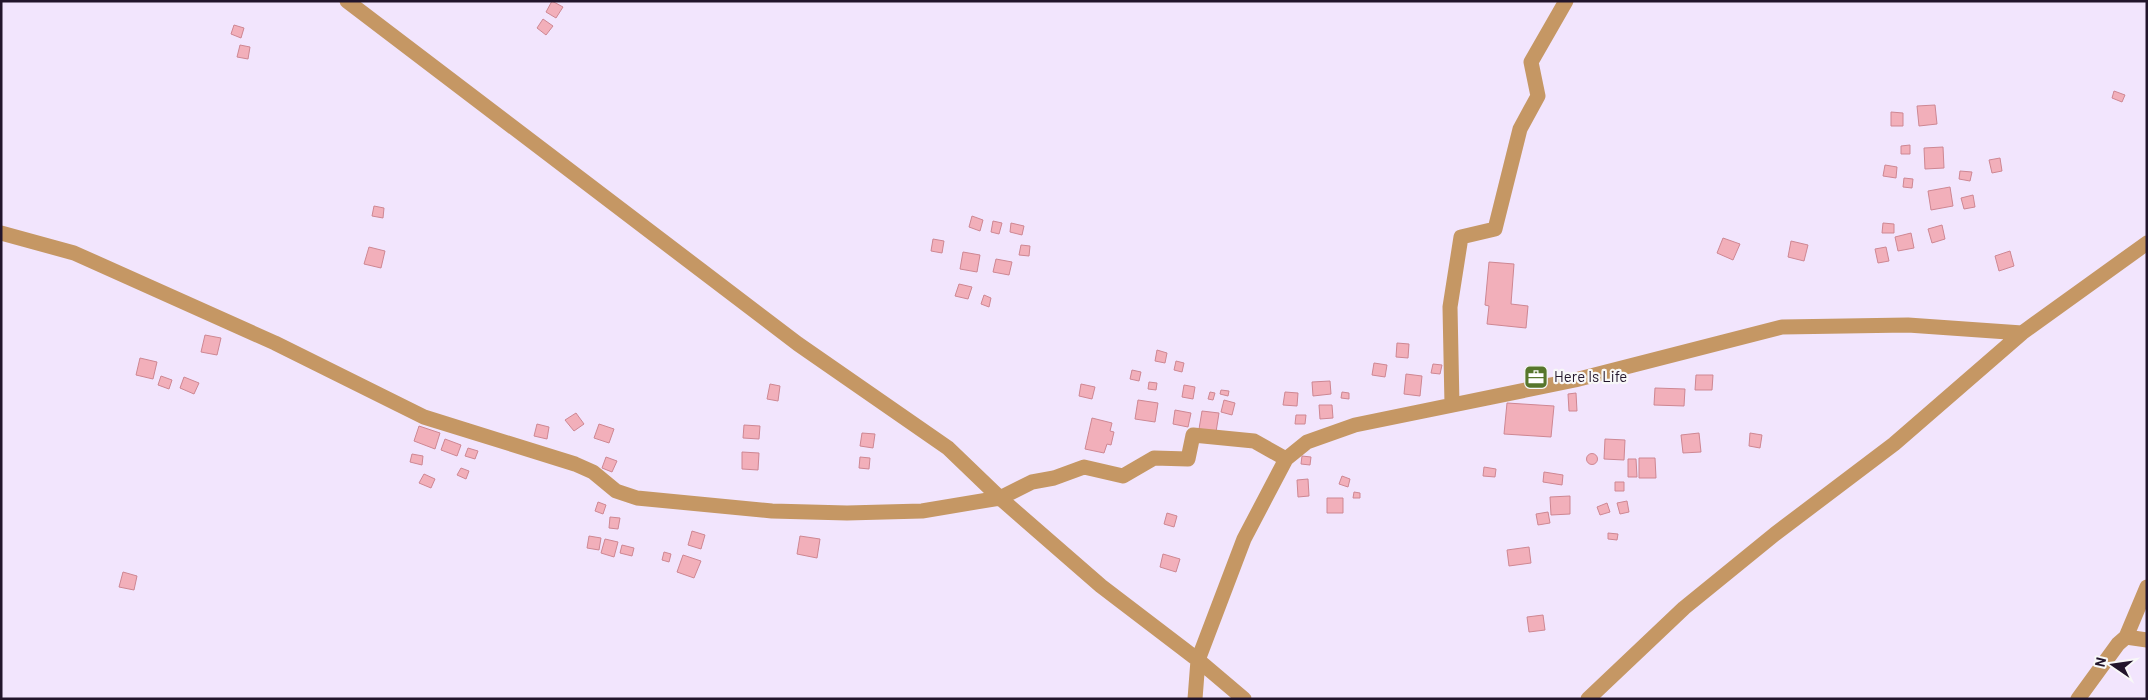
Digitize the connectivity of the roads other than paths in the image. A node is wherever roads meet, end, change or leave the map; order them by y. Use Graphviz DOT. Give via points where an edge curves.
graph roads {
  1 [pos="347,1"];
  2 [pos="1566,1"];
  3 [pos="1,233"];
  4 [pos="2147,243"];
  5 [pos="2022,333"];
  6 [pos="1452,405"];
  7 [pos="1286,459"];
  8 [pos="1000,498"];
  9 [pos="2147,587"];
  10 [pos="2126,637"];
  11 [pos="2147,640"];
  12 [pos="1198,660"];
  13 [pos="1196,699"];
  14 [pos="1244,699"];
  15 [pos="1588,699"];
  16 [pos="2078,699"];
  1 -- 8 [label="street" via="798,344 948,448"];
  2 -- 6 [label="street" via="1531,62 1538,96 1520,129 1495,229 1461,238 1450,307"];
  3 -- 8 [label="street" via="74,253 274,343 424,417 575,464 593,472 616,491 637,498 772,511 847,513 922,511"];
  4 -- 5 [label="street"];
  5 -- 6 [label="street" via="1908,325 1782,327 1575,380"];
  5 -- 15 [label="street" via="1894,444 1684,608"];
  6 -- 7 [label="street" via="1355,425 1306,442"];
  7 -- 8 [label="street" via="1254,441 1193,435 1188,459 1154,458 1123,476 1084,467 1032,482"];
  7 -- 12 [label="street" via="1244,539"];
  8 -- 12 [label="street" via="1101,586"];
  9 -- 10 [label="street"];
  10 -- 11 [label="street"];
  10 -- 16 [label="street"];
  12 -- 13 [label="street"];
  12 -- 14 [label="street"];
}
